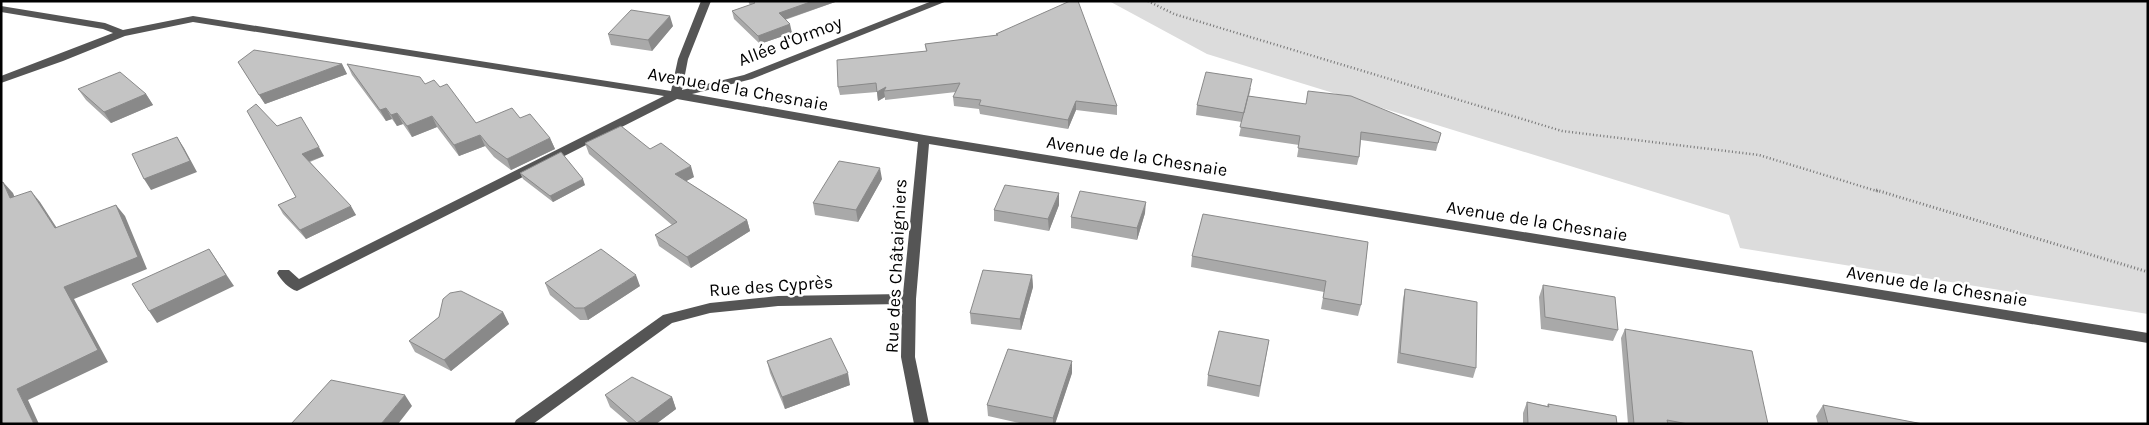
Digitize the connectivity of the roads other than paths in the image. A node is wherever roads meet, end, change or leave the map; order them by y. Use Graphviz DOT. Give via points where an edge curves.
graph roads {
  1 [pos="706,1"];
  2 [pos="942,1"];
  3 [pos="1,9"];
  4 [pos="122,33"];
  5 [pos="1,80"];
  6 [pos="676,95"];
  7 [pos="924,139"];
  8 [pos="284,273"];
  9 [pos="909,299"];
  10 [pos="2148,338"];
  11 [pos="521,424"];
  12 [pos="922,424"];
  1 -- 6 [label="street" via="683,59"];
  2 -- 6 [label="street, Allée d'Ormoy" via="748,78"];
  3 -- 4 [label="street" via="105,26"];
  4 -- 5 [label="street, Avenue de la Chesnaie"];
  4 -- 6 [label="street, Avenue de la Chesnaie" via="193,18"];
  6 -- 7 [label="street, Avenue de la Chesnaie"];
  6 -- 8 [label="street" via="297,286"];
  7 -- 9 [label="street, Rue des Châtaigniers"];
  7 -- 10 [label="street, Avenue de la Chesnaie"];
  9 -- 11 [label="street, Rue des Cyprès" via="778,301 710,308 668,319"];
  9 -- 12 [label="street, Rue des Châtaigniers" via="908,357"];
}
